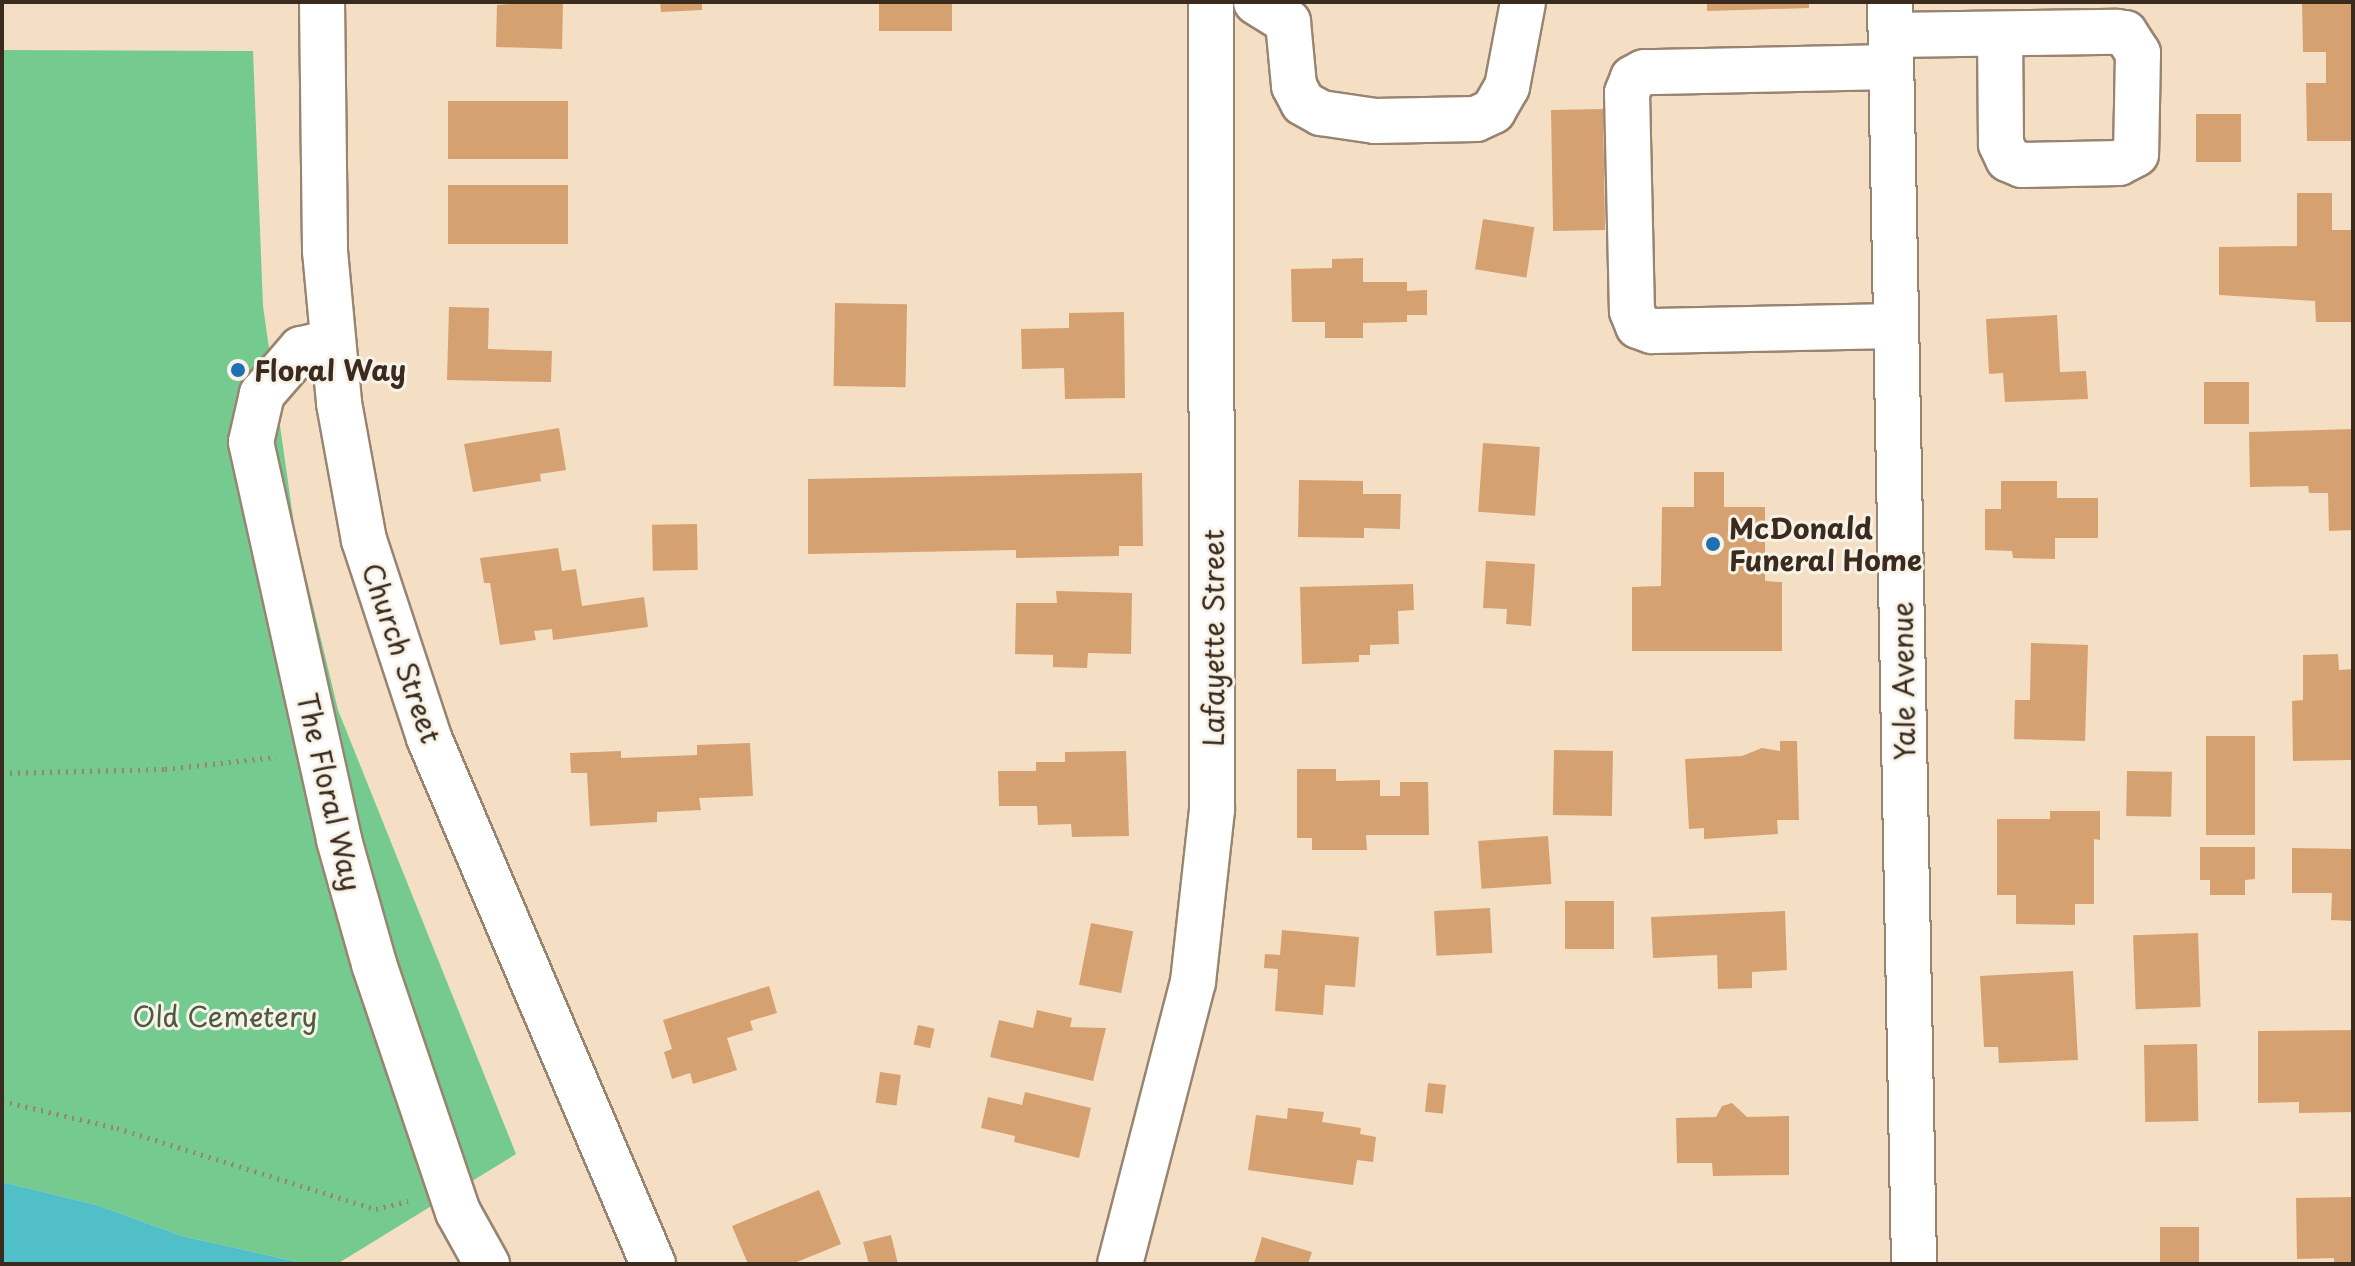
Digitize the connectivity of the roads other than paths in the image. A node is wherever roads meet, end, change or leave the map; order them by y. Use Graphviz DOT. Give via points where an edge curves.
graph roads {
  1 [pos="322,2"];
  2 [pos="1211,2"];
  3 [pos="1256,2"];
  4 [pos="1523,2"];
  5 [pos="2000,34"];
  6 [pos="1891,35"];
  7 [pos="1896,326"];
  8 [pos="332,342"];
  9 [pos="487,1264"];
  10 [pos="653,1264"];
  11 [pos="1120,1264"];
  12 [pos="1914,1264"];
  1 -- 8 [label="street, Church Street" via="324,238"];
  2 -- 11 [label="street, Lafayette Street" via="1210,838 1190,995"];
  3 -- 4 [label="street" via="1288,22 1294,86 1314,111 1363,120 1484,116 1499,104"];
  5 -- 6 [label="street"];
  6 -- 7 [label="street, Yale Avenue"];
  6 -- 7 [label="street" via="1644,72 1631,81 1628,108 1632,311 1638,326 1652,331"];
  7 -- 12 [label="street, Yale Avenue"];
  8 -- 9 [label="street, The Floral Way" via="301,349 262,394 251,442 318,748 378,978 452,1190"];
  8 -- 10 [label="street, Church Street" via="364,540 393,636 429,738"];
}
